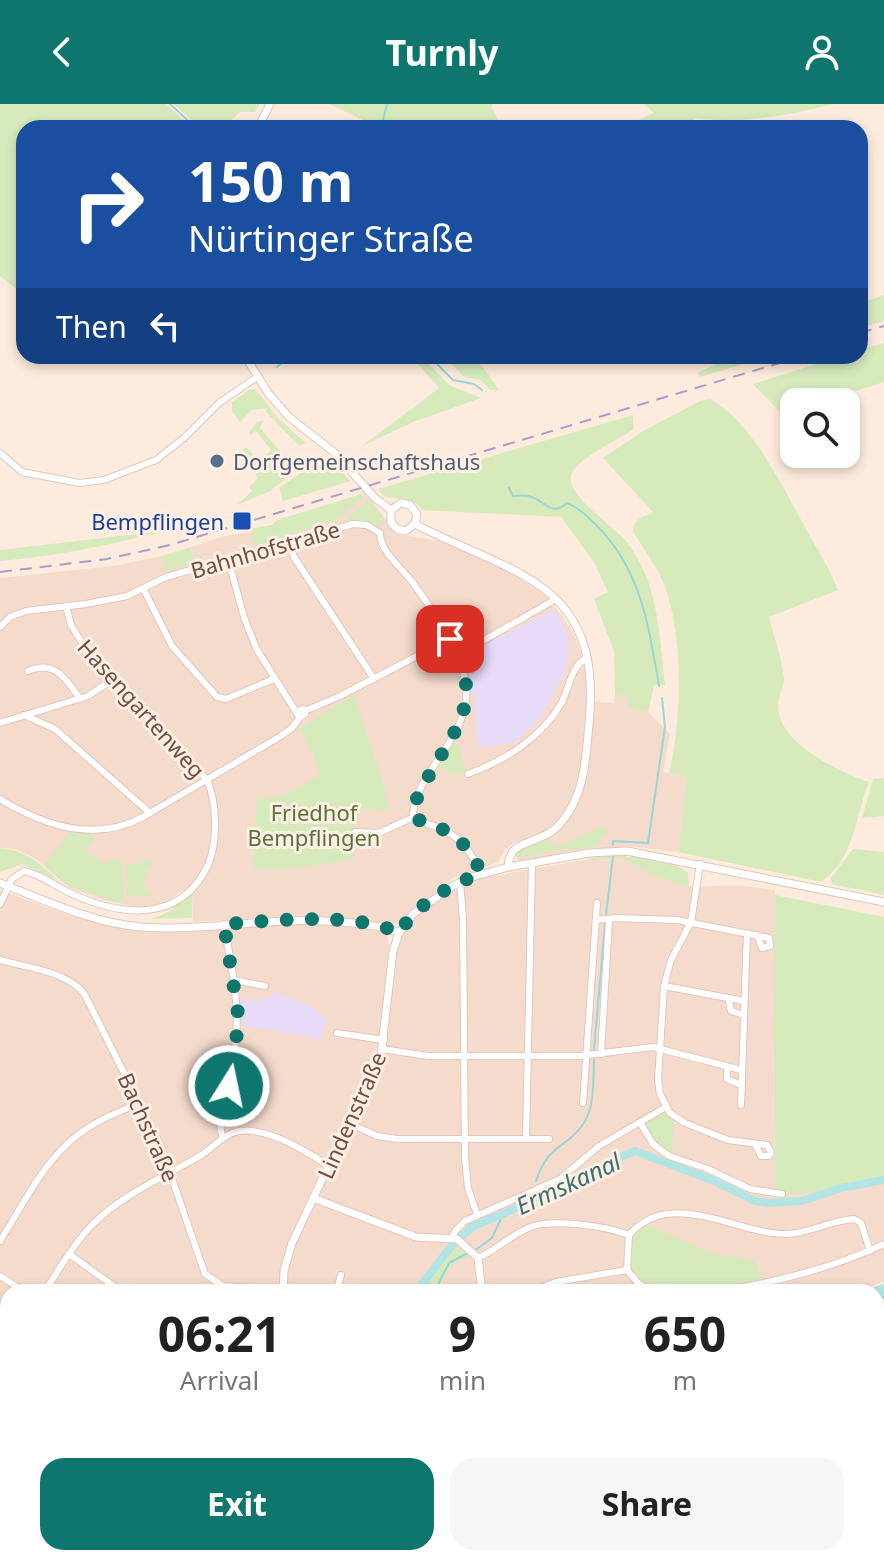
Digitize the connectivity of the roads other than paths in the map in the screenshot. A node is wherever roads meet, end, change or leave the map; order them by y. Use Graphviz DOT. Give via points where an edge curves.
graph roads {
  1 [pos="250,364"];
  2 [pos="257,377"];
  3 [pos="0,453"];
  4 [pos="391,510"];
  5 [pos="415,524"];
  6 [pos="394,527"];
  7 [pos="380,533"];
  8 [pos="288,542"];
  9 [pos="228,559"];
  10 [pos="140,591"];
  11 [pos="556,599"];
  12 [pos="66,606"];
  13 [pos="0,627"];
  14 [pos="450,639"];
  15 [pos="458,655"];
  16 [pos="588,658"];
  17 [pos="28,671"];
  18 [pos="113,679"];
  19 [pos="274,679"];
  20 [pos="374,679"];
  21 [pos="80,699"];
  22 [pos="49,708"];
  23 [pos="301,713"];
  24 [pos="24,715"];
  25 [pos="0,723"];
  26 [pos="46,724"];
  27 [pos="468,774"];
  28 [pos="207,780"];
  29 [pos="0,799"];
  30 [pos="150,813"];
  31 [pos="414,817"];
  32 [pos="355,832"];
  33 [pos="532,863"];
  34 [pos="700,864"];
  35 [pos="508,867"];
  36 [pos="481,874"];
  37 [pos="460,882"];
  38 [pos="0,883"];
  39 [pos="9,887"];
  40 [pos="884,902"];
  41 [pos="597,903"];
  42 [pos="0,904"];
  43 [pos="596,920"];
  44 [pos="609,920"];
  45 [pos="691,922"];
  46 [pos="224,924"];
  47 [pos="399,933"];
  48 [pos="747,933"];
  49 [pos="757,935"];
  50 [pos="0,960"];
  51 [pos="233,980"];
  52 [pos="265,986"];
  53 [pos="664,986"];
  54 [pos="728,998"];
  55 [pos="744,1001"];
  56 [pos="744,1015"];
  57 [pos="337,1033"];
  58 [pos="383,1045"];
  59 [pos="660,1048"];
  60 [pos="601,1054"];
  61 [pos="464,1056"];
  62 [pos="528,1056"];
  63 [pos="587,1056"];
  64 [pos="727,1067"];
  65 [pos="741,1070"];
  66 [pos="741,1085"];
  67 [pos="141,1103"];
  68 [pos="583,1103"];
  69 [pos="741,1105"];
  70 [pos="666,1107"];
  71 [pos="349,1123"];
  72 [pos="641,1124"];
  73 [pos="223,1138"];
  74 [pos="526,1138"];
  75 [pos="464,1139"];
  76 [pos="549,1139"];
  77 [pos="755,1144"];
  78 [pos="329,1166"];
  79 [pos="171,1171"];
  80 [pos="782,1194"];
  81 [pos="313,1198"];
  82 [pos="477,1214"];
  83 [pos="629,1235"];
  84 [pos="453,1237"];
  85 [pos="0,1241"];
  86 [pos="884,1244"];
  87 [pos="870,1251"];
  88 [pos="69,1254"];
  89 [pos="476,1256"];
  90 [pos="627,1270"];
  91 [pos="341,1275"];
  92 [pos="49,1284"];
  93 [pos="111,1284"];
  94 [pos="219,1284"];
  95 [pos="284,1284"];
  96 [pos="338,1284"];
  97 [pos="481,1284"];
  98 [pos="551,1284"];
  99 [pos="640,1284"];
  100 [pos="756,1284"];
  1 -- 2 [label="street"];
  2 -- 3 [label="street" via="219,403 156,460 104,480 79,483 22,472"];
  2 -- 4 [label="street" via="296,423 335,453"];
  4 -- 5 [label="street" via="401,503 410,505 417,514"];
  4 -- 6 [label="street"];
  5 -- 6 [label="street" via="405,531"];
  5 -- 11 [label="street" via="510,566"];
  6 -- 7 [label="street"];
  7 -- 8 [label="street, Bahnhofstraße" via="358,524"];
  7 -- 14 [label="street" via="383,547"];
  8 -- 9 [label="street, Bahnhofstraße"];
  8 -- 20 [label="street"];
  9 -- 10 [label="street, Bahnhofstraße" via="166,577"];
  9 -- 19 [label="street" via="251,637"];
  10 -- 12 [label="street, Bahnhofstraße"];
  10 -- 19 [label="street" via="172,646 217,697 226,699"];
  11 -- 15 [label="street"];
  11 -- 16 [label="street" via="574,623"];
  12 -- 13 [label="street, Bahnhofstraße" via="18,613"];
  12 -- 18 [label="street, Hasengartenweg" via="80,642"];
  14 -- 15 [label="street"];
  14 -- 20 [label="street"];
  15 -- 31 [label="street" via="466,693 462,718 419,794"];
  16 -- 27 [label="street" via="578,664 563,700 540,731 496,762"];
  16 -- 35 [label="street" via="591,706 579,790 559,824 515,848"];
  17 -- 21 [label="street" via="49,667"];
  18 -- 21 [label="street"];
  18 -- 28 [label="street, Hasengartenweg"];
  19 -- 23 [label="street"];
  20 -- 23 [label="street"];
  21 -- 22 [label="street"];
  22 -- 24 [label="street"];
  22 -- 26 [label="street"];
  23 -- 28 [label="street" via="292,728"];
  24 -- 25 [label="street"];
  24 -- 26 [label="street"];
  26 -- 30 [label="street"];
  28 -- 30 [label="street"];
  28 -- 39 [label="street, Hasengartenweg" via="214,830 210,857 195,883 169,904 121,911 28,871 16,875"];
  29 -- 30 [label="street" via="44,821 80,830 116,829"];
  31 -- 32 [label="street" via="379,833"];
  31 -- 36 [label="street" via="453,837 472,855"];
  33 -- 34 [label="street" via="615,851"];
  33 -- 35 [label="street"];
  33 -- 62 [label="street"];
  34 -- 40 [label="street"];
  34 -- 45 [label="street"];
  35 -- 36 [label="street"];
  36 -- 37 [label="street"];
  37 -- 47 [label="street" via="413,914"];
  37 -- 61 [label="street"];
  38 -- 39 [label="street"];
  39 -- 42 [label="street"];
  39 -- 46 [label="street" via="120,924"];
  41 -- 43 [label="street"];
  43 -- 44 [label="street"];
  43 -- 63 [label="street"];
  44 -- 45 [label="street"];
  44 -- 60 [label="street"];
  45 -- 48 [label="street"];
  45 -- 53 [label="street"];
  46 -- 47 [label="street" via="317,919"];
  46 -- 51 [label="street"];
  47 -- 58 [label="street, Lindenstraße"];
  48 -- 49 [label="street"];
  48 -- 55 [label="street"];
  50 -- 67 [label="street, Bachstraße" via="77,986"];
  51 -- 52 [label="street"];
  51 -- 73 [label="street" via="239,1020 219,1120"];
  53 -- 54 [label="street"];
  53 -- 59 [label="street"];
  54 -- 55 [label="street"];
  54 -- 56 [label="street" via="731,1011"];
  55 -- 56 [label="street"];
  56 -- 65 [label="street"];
  57 -- 58 [label="street"];
  58 -- 61 [label="street" via="417,1056"];
  58 -- 71 [label="street, Lindenstraße"];
  59 -- 60 [label="street"];
  59 -- 64 [label="street"];
  59 -- 70 [label="street" via="658,1086"];
  60 -- 63 [label="street"];
  61 -- 62 [label="street"];
  61 -- 75 [label="street"];
  62 -- 63 [label="street"];
  62 -- 74 [label="street"];
  63 -- 68 [label="street"];
  64 -- 65 [label="street"];
  64 -- 66 [label="street" via="727,1079"];
  65 -- 66 [label="street"];
  66 -- 69 [label="street"];
  67 -- 79 [label="street, Bachstraße"];
  67 -- 85 [label="street" via="97,1122 68,1143"];
  70 -- 72 [label="street"];
  70 -- 77 [label="street" via="706,1132"];
  71 -- 75 [label="street" via="386,1138"];
  71 -- 78 [label="street, Lindenstraße"];
  72 -- 80 [label="street" via="653,1144 669,1156 750,1189"];
  72 -- 82 [label="street" via="599,1146 560,1179"];
  73 -- 78 [label="street" via="255,1133 293,1144"];
  73 -- 79 [label="street"];
  74 -- 75 [label="street"];
  74 -- 76 [label="street"];
  75 -- 82 [label="street" via="468,1188"];
  78 -- 81 [label="street, Lindenstraße"];
  79 -- 88 [label="street" via="116,1205"];
  79 -- 94 [label="street, Bachstraße" via="205,1274"];
  81 -- 84 [label="street" via="416,1237"];
  81 -- 95 [label="street, Lindenstraße" via="288,1254"];
  82 -- 84 [label="street"];
  83 -- 87 [label="street" via="656,1214 670,1212 787,1234 854,1219 861,1223"];
  83 -- 89 [label="street" via="540,1224"];
  83 -- 90 [label="street"];
  84 -- 89 [label="street"];
  86 -- 87 [label="street"];
  87 -- 100 [label="street"];
  88 -- 92 [label="street"];
  88 -- 93 [label="street"];
  89 -- 97 [label="street"];
  90 -- 98 [label="street"];
  90 -- 99 [label="street"];
  91 -- 96 [label="street"];
}
